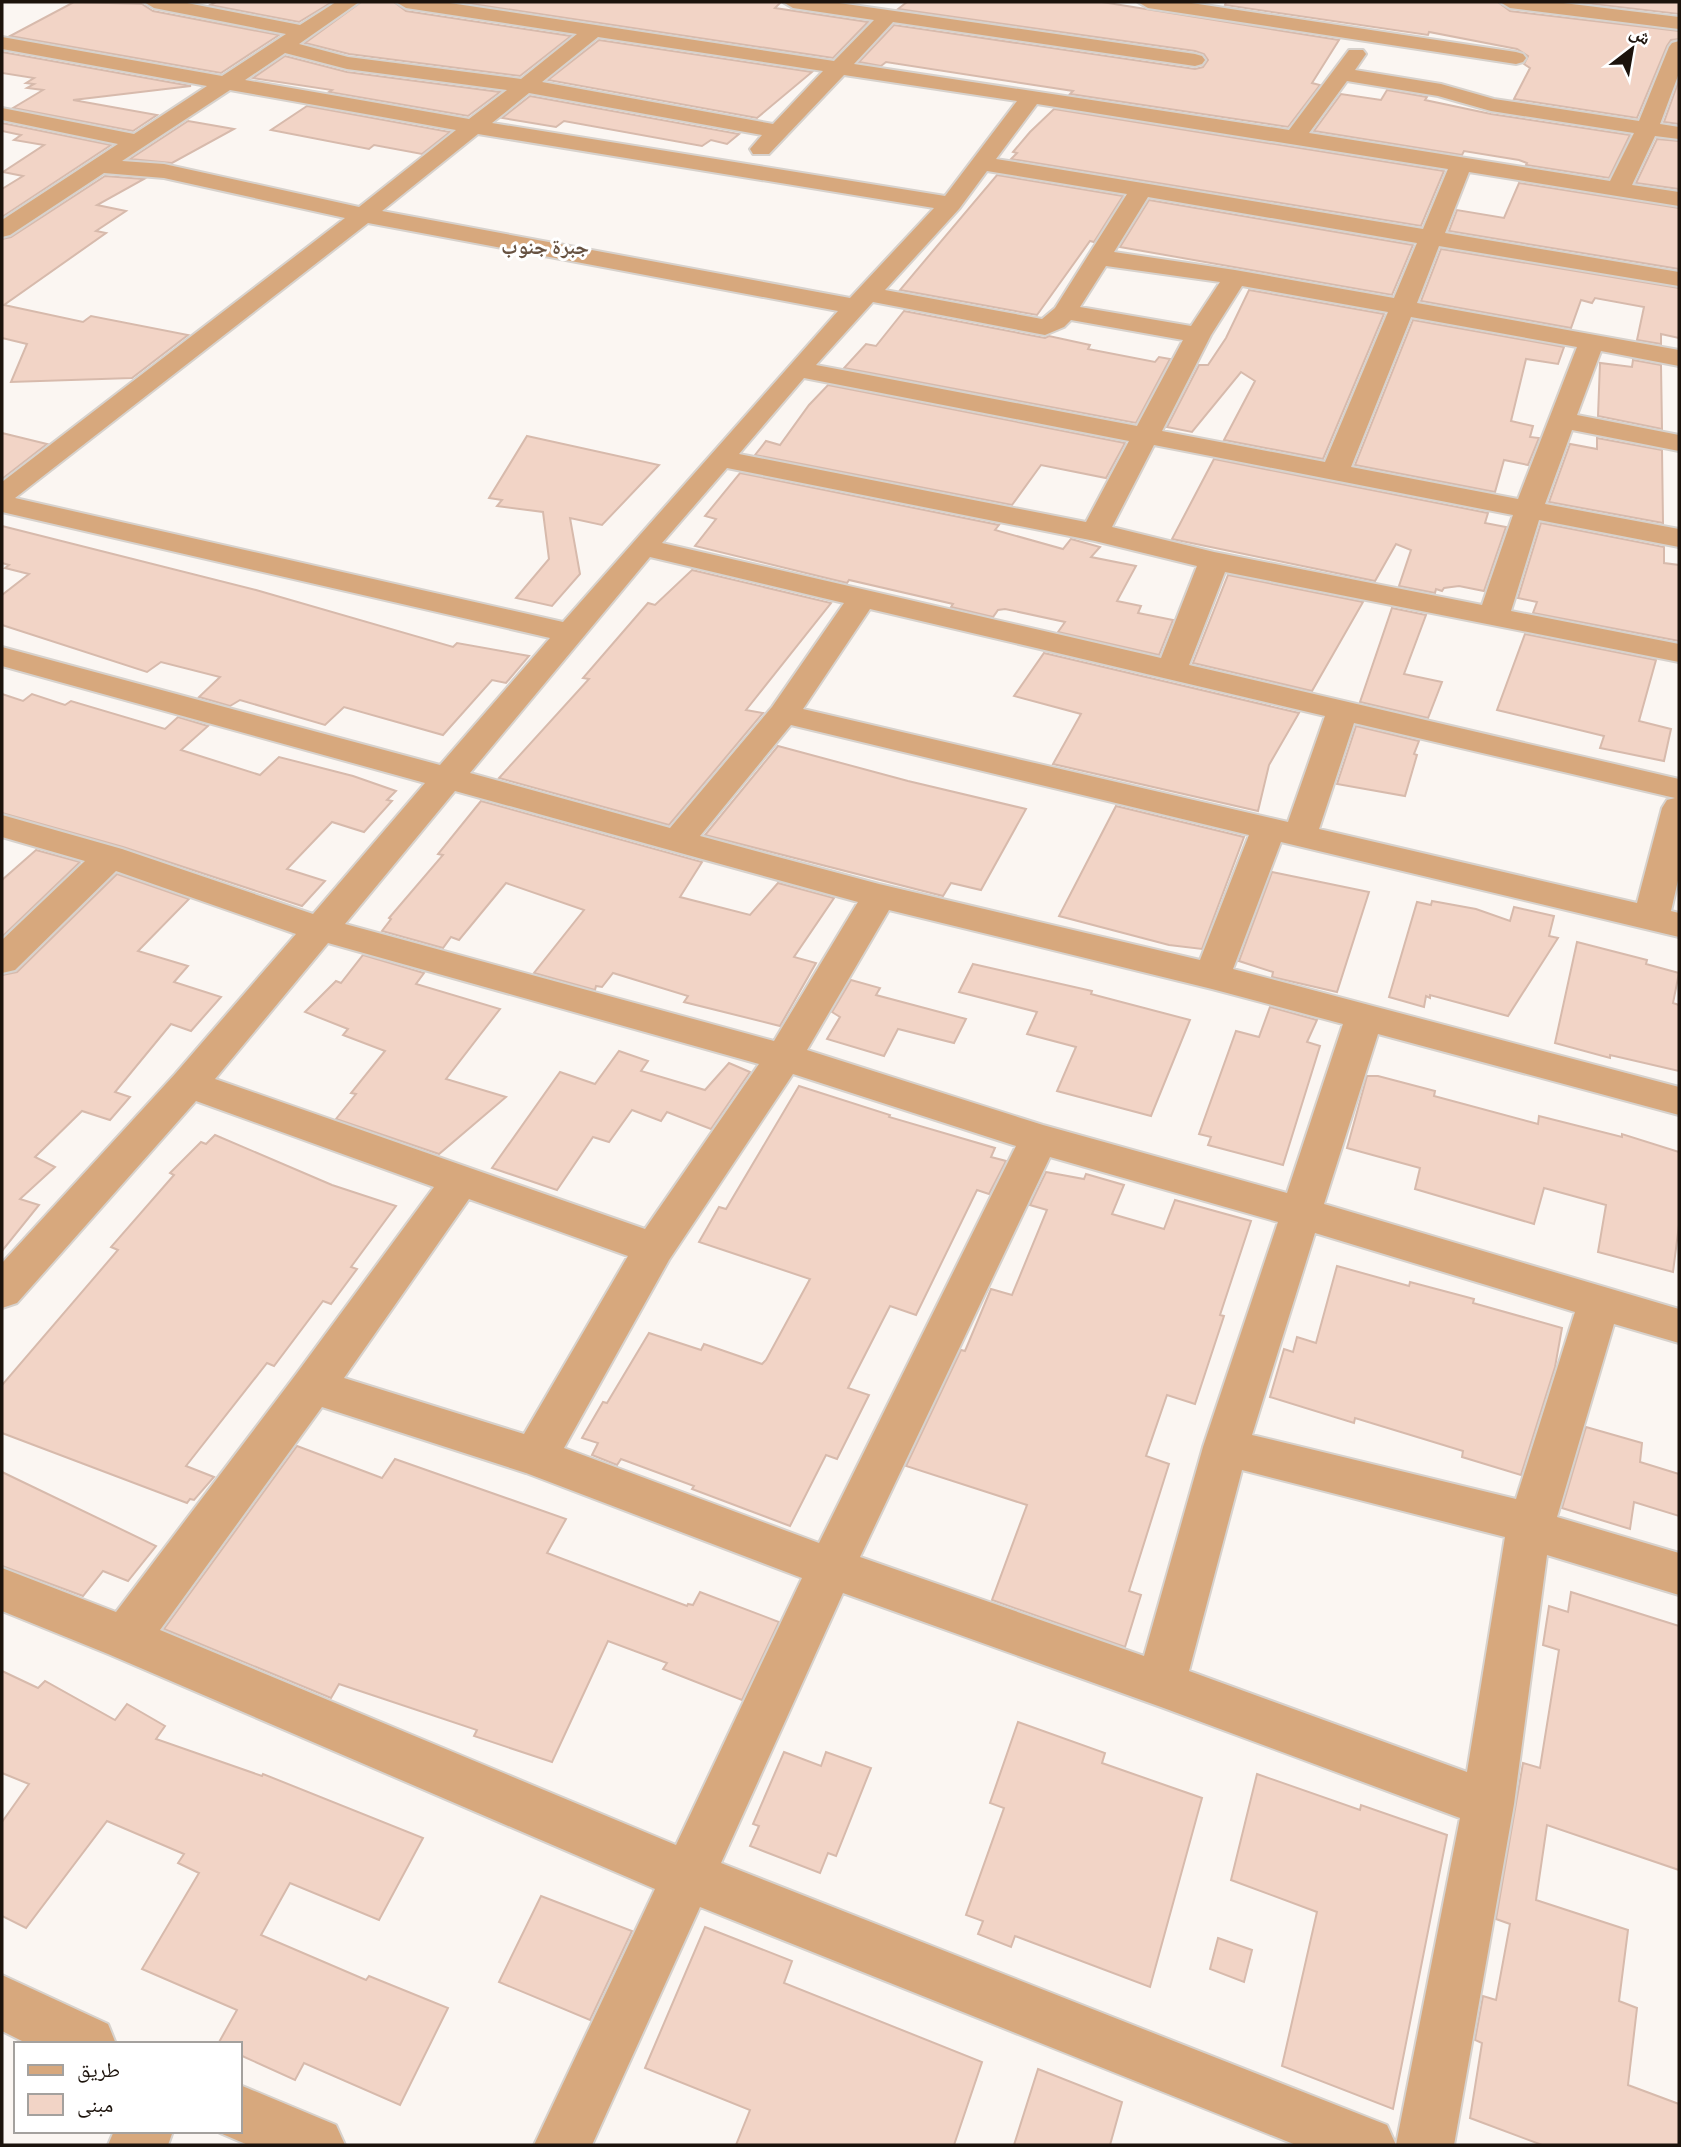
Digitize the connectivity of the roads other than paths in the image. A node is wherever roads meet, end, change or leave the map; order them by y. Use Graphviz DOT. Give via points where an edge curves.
graph roads {
  1 [pos="154,2"];
  2 [pos="349,2"];
  3 [pos="406,2"];
  4 [pos="516,2"];
  5 [pos="802,2"];
  6 [pos="1148,2"];
  7 [pos="1510,2"];
  8 [pos="177,3"];
  9 [pos="1541,4"];
  10 [pos="1231,8"];
  11 [pos="495,15"];
  12 [pos="889,16"];
  13 [pos="1679,23"];
  14 [pos="595,30"];
  15 [pos="304,32"];
  16 [pos="1370,36"];
  17 [pos="2,43"];
  18 [pos="283,46"];
  19 [pos="1679,47"];
  20 [pos="1203,49"];
  21 [pos="1516,58"];
  22 [pos="838,67"];
  23 [pos="427,74"];
  24 [pos="1340,74"];
  25 [pos="1674,77"];
  26 [pos="226,83"];
  27 [pos="527,86"];
  28 [pos="1031,97"];
  29 [pos="1491,105"];
  30 [pos="645,107"];
  31 [pos="375,110"];
  32 [pos="2,114"];
  33 [pos="1152,115"];
  34 [pos="475,127"];
  35 [pos="1647,129"];
  36 [pos="777,131"];
  37 [pos="1679,133"];
  38 [pos="1295,138"];
  39 [pos="137,141"];
  40 [pos="593,145"];
  41 [pos="982,163"];
  42 [pos="1461,165"];
  43 [pos="100,166"];
  44 [pos="743,169"];
  45 [pos="1618,188"];
  46 [pos="1141,190"];
  47 [pos="1679,199"];
  48 [pos="951,204"];
  49 [pos="363,215"];
  50 [pos="2,230"];
  51 [pos="1433,238"];
  52 [pos="1097,257"];
  53 [pos="1235,277"];
  54 [pos="1679,279"];
  55 [pos="862,301"];
  56 [pos="1403,306"];
  57 [pos="1065,312"];
  58 [pos="1198,335"];
  59 [pos="1591,343"];
  60 [pos="1679,359"];
  61 [pos="798,369"];
  62 [pos="1560,420"];
  63 [pos="1146,435"];
  64 [pos="1679,443"];
  65 [pos="722,459"];
  66 [pos="1334,473"];
  67 [pos="2,495"];
  68 [pos="2,504"];
  69 [pos="1529,508"];
  70 [pos="1095,532"];
  71 [pos="1679,538"];
  72 [pos="643,547"];
  73 [pos="1214,561"];
  74 [pos="863,598"];
  75 [pos="1494,615"];
  76 [pos="570,633"];
  77 [pos="1679,653"];
  78 [pos="2,656"];
  79 [pos="1171,672"];
  80 [pos="1342,712"];
  81 [pos="783,714"];
  82 [pos="449,779"];
  83 [pos="1679,789"];
  84 [pos="1679,808"];
  85 [pos="2,826"];
  86 [pos="1284,832"];
  87 [pos="678,840"];
  88 [pos="110,857"];
  89 [pos="879,897"];
  90 [pos="1665,922"];
  91 [pos="320,929"];
  92 [pos="2,961"];
  93 [pos="1212,976"];
  94 [pos="1364,1017"];
  95 [pos="784,1057"];
  96 [pos="189,1084"];
  97 [pos="1679,1101"];
  98 [pos="1039,1139"];
  99 [pos="460,1181"];
  100 [pos="1301,1213"];
  101 [pos="654,1249"];
  102 [pos="6,1279"];
  103 [pos="1599,1303"];
  104 [pos="1679,1326"];
  105 [pos="313,1386"];
  106 [pos="1226,1447"];
  107 [pos="535,1457"];
  108 [pos="1532,1530"];
  109 [pos="831,1568"];
  110 [pos="1679,1574"];
  111 [pos="2,1589"];
  112 [pos="125,1638"];
  113 [pos="1161,1684"];
  114 [pos="1488,1804"];
  115 [pos="687,1876"];
  116 [pos="2,2003"];
  117 [pos="84,2042"];
  118 [pos="242,2114"];
  119 [pos="316,2145"];
  120 [pos="563,2145"];
  121 [pos="1367,2145"];
  122 [pos="1425,2145"];
  1 -- 8 [label="street"];
  2 -- 15 [label="street"];
  3 -- 11 [label="street"];
  4 -- 11 [label="street"];
  5 -- 12 [label="street"];
  6 -- 10 [label="street"];
  7 -- 9 [label="street"];
  8 -- 15 [label="street"];
  9 -- 13 [label="street"];
  9 -- 21 [label="street"];
  10 -- 16 [label="street"];
  10 -- 20 [label="street"];
  11 -- 14 [label="street"];
  12 -- 20 [label="street"];
  12 -- 22 [label="street"];
  14 -- 22 [label="street"];
  14 -- 27 [label="street"];
  15 -- 18 [label="street"];
  16 -- 21 [label="street"];
  16 -- 24 [label="street"];
  17 -- 26 [label="street"];
  18 -- 23 [label="street" via="347,63"];
  18 -- 26 [label="street"];
  19 -- 25 [label="street"];
  20 -- 33 [label="street"];
  21 -- 29 [label="street"];
  22 -- 28 [label="street"];
  22 -- 36 [label="street"];
  23 -- 27 [label="street"];
  23 -- 31 [label="street"];
  24 -- 29 [label="street" via="1441,90"];
  24 -- 38 [label="street"];
  25 -- 35 [label="street"];
  26 -- 31 [label="street"];
  26 -- 39 [label="street"];
  27 -- 30 [label="street"];
  27 -- 34 [label="street"];
  28 -- 33 [label="street"];
  28 -- 41 [label="street"];
  29 -- 35 [label="street"];
  30 -- 36 [label="street"];
  30 -- 40 [label="street"];
  31 -- 34 [label="street"];
  32 -- 39 [label="street"];
  33 -- 38 [label="street"];
  34 -- 40 [label="street"];
  34 -- 49 [label="street"];
  35 -- 37 [label="street"];
  35 -- 45 [label="street"];
  36 -- 44 [label="street"];
  38 -- 42 [label="street"];
  39 -- 43 [label="street"];
  40 -- 44 [label="street"];
  41 -- 46 [label="street"];
  41 -- 48 [label="street"];
  42 -- 45 [label="street"];
  42 -- 51 [label="street"];
  43 -- 49 [label="street" via="164,171"];
  43 -- 50 [label="street"];
  44 -- 48 [label="street"];
  45 -- 47 [label="street"];
  46 -- 51 [label="street"];
  46 -- 52 [label="street"];
  48 -- 55 [label="street"];
  49 -- 55 [label="street"];
  49 -- 67 [label="street"];
  51 -- 54 [label="street"];
  51 -- 56 [label="street"];
  52 -- 53 [label="street"];
  52 -- 57 [label="street"];
  53 -- 56 [label="street"];
  53 -- 58 [label="street"];
  55 -- 57 [label="street" via="1045,327"];
  55 -- 61 [label="street"];
  56 -- 59 [label="street"];
  56 -- 66 [label="street"];
  57 -- 58 [label="street"];
  58 -- 63 [label="street"];
  59 -- 60 [label="street"];
  59 -- 62 [label="street"];
  61 -- 63 [label="street"];
  61 -- 65 [label="street"];
  62 -- 64 [label="street"];
  62 -- 69 [label="street"];
  63 -- 66 [label="street"];
  63 -- 70 [label="street"];
  65 -- 70 [label="street"];
  65 -- 72 [label="street"];
  66 -- 69 [label="street"];
  68 -- 76 [label="street"];
  69 -- 71 [label="street"];
  69 -- 75 [label="street"];
  70 -- 73 [label="street"];
  72 -- 74 [label="street"];
  72 -- 76 [label="street"];
  73 -- 75 [label="street"];
  73 -- 79 [label="street"];
  74 -- 79 [label="street"];
  74 -- 81 [label="street"];
  75 -- 77 [label="street"];
  76 -- 82 [label="street"];
  78 -- 82 [label="street"];
  79 -- 80 [label="street"];
  80 -- 83 [label="street"];
  80 -- 86 [label="street"];
  81 -- 86 [label="street"];
  81 -- 87 [label="street"];
  82 -- 87 [label="street"];
  82 -- 91 [label="street"];
  84 -- 90 [label="street"];
  85 -- 88 [label="street"];
  86 -- 90 [label="street"];
  86 -- 93 [label="street"];
  87 -- 89 [label="street"];
  88 -- 91 [label="street"];
  88 -- 92 [label="street"];
  89 -- 93 [label="street"];
  89 -- 95 [label="street"];
  91 -- 95 [label="street"];
  91 -- 96 [label="street"];
  93 -- 94 [label="street"];
  94 -- 97 [label="street"];
  94 -- 100 [label="street"];
  95 -- 98 [label="street"];
  95 -- 101 [label="street"];
  96 -- 99 [label="street"];
  96 -- 102 [label="street"];
  98 -- 100 [label="street"];
  98 -- 109 [label="street"];
  99 -- 101 [label="street"];
  99 -- 105 [label="street"];
  100 -- 103 [label="street"];
  100 -- 106 [label="street"];
  101 -- 107 [label="street"];
  103 -- 104 [label="street"];
  103 -- 108 [label="street"];
  105 -- 107 [label="street"];
  105 -- 112 [label="street"];
  106 -- 108 [label="street" via="1522,1521"];
  106 -- 113 [label="street"];
  107 -- 109 [label="street"];
  108 -- 110 [label="street"];
  108 -- 114 [label="street" via="1525,1547"];
  109 -- 113 [label="street"];
  109 -- 115 [label="street"];
  111 -- 112 [label="street"];
  112 -- 115 [label="street"];
  113 -- 114 [label="street"];
  114 -- 122 [label="street"];
  115 -- 120 [label="street"];
  115 -- 121 [label="street"];
  116 -- 117 [label="street"];
  118 -- 119 [label="street"];
}
